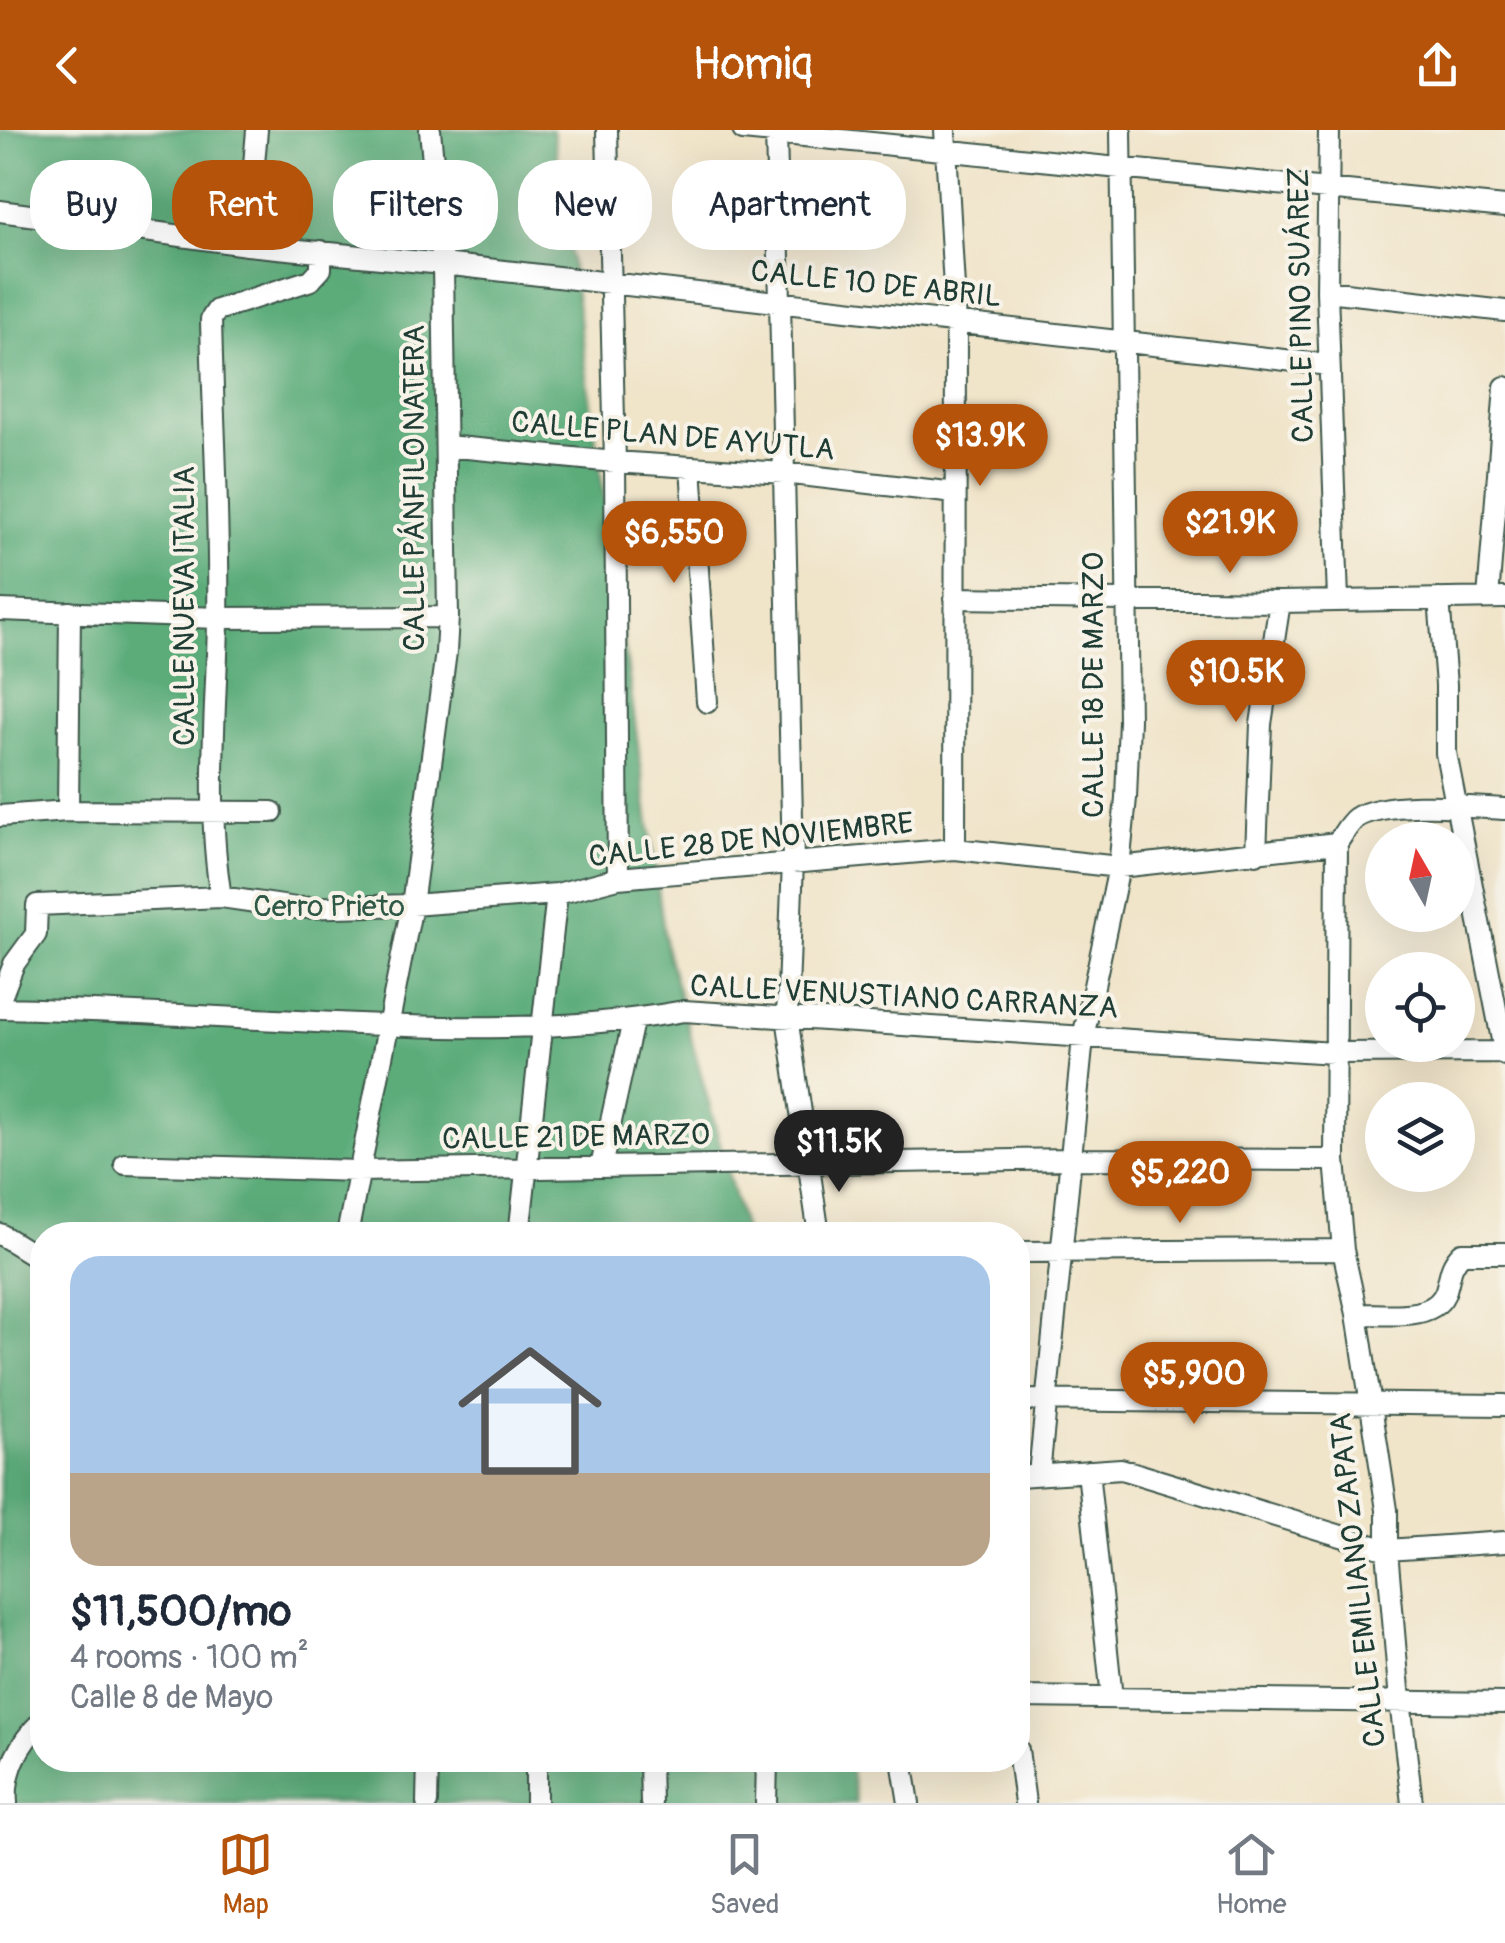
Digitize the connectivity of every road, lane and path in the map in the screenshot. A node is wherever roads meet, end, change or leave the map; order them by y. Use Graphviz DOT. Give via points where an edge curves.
graph roads {
  1 [pos="257,130"];
  2 [pos="430,130"];
  3 [pos="607,130"];
  4 [pos="743,130"];
  5 [pos="945,130"];
  6 [pos="1121,130"];
  7 [pos="1329,130"];
  8 [pos="776,132"];
  9 [pos="946,152"];
  10 [pos="254,160"];
  11 [pos="1122,169"];
  12 [pos="1328,188"];
  13 [pos="1505,206"];
  14 [pos="0,211"];
  15 [pos="172,235"];
  16 [pos="309,250"];
  17 [pos="321,251"];
  18 [pos="443,264"];
  19 [pos="610,284"];
  20 [pos="1328,291"];
  21 [pos="779,304"];
  22 [pos="1505,311"];
  23 [pos="956,323"];
  24 [pos="1121,342"];
  25 [pos="1329,365"];
  26 [pos="1505,387"];
  27 [pos="446,446"];
  28 [pos="615,462"];
  29 [pos="691,467"];
  30 [pos="784,473"];
  31 [pos="955,493"];
  32 [pos="955,598"];
  33 [pos="1439,598"];
  34 [pos="1497,598"];
  35 [pos="1125,600"];
  36 [pos="1338,600"];
  37 [pos="1280,602"];
  38 [pos="0,610"];
  39 [pos="70,612"];
  40 [pos="448,617"];
  41 [pos="218,618"];
  42 [pos="707,702"];
  43 [pos="1456,806"];
  44 [pos="1505,808"];
  45 [pos="214,810"];
  46 [pos="68,811"];
  47 [pos="272,812"];
  48 [pos="0,816"];
  49 [pos="1337,844"];
  50 [pos="955,849"];
  51 [pos="1256,854"];
  52 [pos="793,861"];
  53 [pos="1119,866"];
  54 [pos="618,878"];
  55 [pos="557,894"];
  56 [pos="222,897"];
  57 [pos="412,905"];
  58 [pos="1498,991"];
  59 [pos="0,1004"];
  60 [pos="786,1017"];
  61 [pos="633,1021"];
  62 [pos="388,1026"];
  63 [pos="543,1027"];
  64 [pos="1083,1038"];
  65 [pos="1334,1052"];
  66 [pos="1505,1053"];
  67 [pos="1072,1159"];
  68 [pos="1335,1160"];
  69 [pos="809,1162"];
  70 [pos="125,1164"];
  71 [pos="600,1167"];
  72 [pos="526,1169"];
  73 [pos="357,1171"];
  74 [pos="349,1222"];
  75 [pos="520,1222"];
  76 [pos="818,1222"];
  77 [pos="0,1234"];
  78 [pos="1343,1250"];
  79 [pos="1030,1252"];
  80 [pos="1061,1252"];
  81 [pos="30,1253"];
  82 [pos="1505,1253"];
  83 [pos="1357,1314"];
  84 [pos="1030,1400"];
  85 [pos="1044,1400"];
  86 [pos="1371,1405"];
  87 [pos="1505,1405"];
  88 [pos="1030,1466"];
  89 [pos="1088,1472"];
  90 [pos="1030,1475"];
  91 [pos="1505,1542"];
  92 [pos="1387,1550"];
  93 [pos="1030,1696"];
  94 [pos="1112,1698"];
  95 [pos="1400,1702"];
  96 [pos="1505,1703"];
  97 [pos="30,1732"];
  98 [pos="428,1772"];
  99 [pos="536,1772"];
  100 [pos="650,1772"];
  101 [pos="767,1772"];
  102 [pos="904,1772"];
  103 [pos="1021,1772"];
  104 [pos="7,1803"];
  105 [pos="428,1803"];
  106 [pos="536,1803"];
  107 [pos="651,1803"];
  108 [pos="766,1803"];
  109 [pos="909,1803"];
  110 [pos="1025,1803"];
  111 [pos="1412,1803"];
  1 -- 10 [label="street"];
  2 -- 18 [label="street, CALLE PÁNFILO NATERA"];
  3 -- 19 [label="street"];
  4 -- 8 [label="street"];
  5 -- 9 [label="street"];
  6 -- 11 [label="street, CALLE 18 DE MARZO"];
  7 -- 12 [label="street, CALLE PINO SUÁREZ"];
  8 -- 9 [label="street"];
  8 -- 21 [label="street"];
  9 -- 11 [label="street"];
  9 -- 23 [label="street"];
  11 -- 12 [label="street"];
  11 -- 24 [label="street, CALLE 18 DE MARZO"];
  12 -- 13 [label="street"];
  12 -- 20 [label="street, CALLE PINO SUÁREZ"];
  14 -- 15 [label="street, CALLE 10 DE ABRIL"];
  16 -- 17 [label="street, CALLE 10 DE ABRIL"];
  17 -- 18 [label="street, CALLE 10 DE ABRIL"];
  17 -- 41 [label="street, CALLE NUEVA ITALIA" via="321,269 311,280 213,314"];
  18 -- 19 [label="street, CALLE 10 DE ABRIL"];
  18 -- 27 [label="street, CALLE PÁNFILO NATERA"];
  19 -- 21 [label="street, CALLE 10 DE ABRIL"];
  19 -- 28 [label="street"];
  20 -- 22 [label="street"];
  20 -- 25 [label="street, CALLE PINO SUÁREZ"];
  21 -- 23 [label="street, CALLE 10 DE ABRIL"];
  21 -- 30 [label="street"];
  23 -- 24 [label="street, CALLE 10 DE ABRIL"];
  23 -- 31 [label="street"];
  24 -- 25 [label="street, CALLE 10 DE ABRIL"];
  24 -- 35 [label="street, CALLE 18 DE MARZO"];
  25 -- 36 [label="street, CALLE PINO SUÁREZ"];
  26 -- 34 [label="street"];
  27 -- 28 [label="street, CALLE PLAN DE AYUTLA"];
  27 -- 40 [label="street, CALLE PÁNFILO NATERA"];
  28 -- 29 [label="street, CALLE PLAN DE AYUTLA"];
  28 -- 54 [label="street"];
  29 -- 30 [label="street, CALLE PLAN DE AYUTLA"];
  29 -- 42 [label="street"];
  30 -- 31 [label="street, CALLE PLAN DE AYUTLA"];
  30 -- 52 [label="street"];
  31 -- 32 [label="street"];
  32 -- 35 [label="street"];
  32 -- 50 [label="street"];
  33 -- 34 [label="street"];
  33 -- 36 [label="street"];
  33 -- 43 [label="street" via="1446,752"];
  35 -- 37 [label="street"];
  35 -- 53 [label="street, CALLE 18 DE MARZO" via="1128,720"];
  36 -- 37 [label="street"];
  37 -- 51 [label="street" via="1261,724"];
  38 -- 39 [label="street"];
  39 -- 41 [label="street"];
  39 -- 46 [label="street"];
  40 -- 41 [label="street"];
  40 -- 57 [label="street, CALLE PÁNFILO NATERA"];
  41 -- 45 [label="street, CALLE NUEVA ITALIA"];
  43 -- 44 [label="street"];
  43 -- 49 [label="street" via="1391,808 1356,818"];
  43 -- 58 [label="street"];
  45 -- 46 [label="street"];
  45 -- 47 [label="street"];
  45 -- 56 [label="street, CALLE NUEVA ITALIA"];
  46 -- 48 [label="street"];
  49 -- 51 [label="street, CALLE 28 DE NOVIEMBRE"];
  49 -- 65 [label="street, CALLE EMILIANO ZAPATA"];
  50 -- 52 [label="street, CALLE 28 DE NOVIEMBRE"];
  50 -- 53 [label="street, CALLE 28 DE NOVIEMBRE"];
  51 -- 53 [label="street, CALLE 28 DE NOVIEMBRE"];
  52 -- 54 [label="street, CALLE 28 DE NOVIEMBRE"];
  52 -- 60 [label="street"];
  53 -- 64 [label="street, CALLE 18 DE MARZO"];
  54 -- 55 [label="street, CALLE 28 DE NOVIEMBRE"];
  55 -- 57 [label="street, CALLE 28 DE NOVIEMBRE"];
  55 -- 63 [label="street"];
  56 -- 57 [label="street, CALLE 28 DE NOVIEMBRE" via="296,908"];
  56 -- 59 [label="street, CALLE 28 DE NOVIEMBRE" via="38,905 36,934 14,964"];
  57 -- 62 [label="street, CALLE PÁNFILO NATERA"];
  58 -- 66 [label="street"];
  59 -- 62 [label="street, CALLE VENUSTIANO CARRANZA"];
  60 -- 61 [label="street, CALLE VENUSTIANO CARRANZA" via="684,1012"];
  60 -- 64 [label="street, CALLE VENUSTIANO CARRANZA"];
  60 -- 69 [label="street"];
  61 -- 63 [label="street, CALLE VENUSTIANO CARRANZA"];
  61 -- 71 [label="street"];
  62 -- 63 [label="street, CALLE VENUSTIANO CARRANZA"];
  62 -- 73 [label="street, CALLE PÁNFILO NATERA"];
  63 -- 72 [label="street"];
  64 -- 65 [label="street, CALLE VENUSTIANO CARRANZA"];
  64 -- 67 [label="street, CALLE 18 DE MARZO"];
  65 -- 66 [label="street, CALLE VENUSTIANO CARRANZA"];
  65 -- 68 [label="street, CALLE EMILIANO ZAPATA"];
  67 -- 68 [label="street, CALLE 21 DE MARZO"];
  67 -- 69 [label="street, CALLE 21 DE MARZO"];
  67 -- 80 [label="street, CALLE 18 DE MARZO"];
  68 -- 78 [label="street, CALLE EMILIANO ZAPATA"];
  69 -- 71 [label="street, CALLE 21 DE MARZO"];
  69 -- 76 [label="street"];
  70 -- 73 [label="street, CALLE 21 DE MARZO"];
  71 -- 72 [label="street, CALLE 21 DE MARZO"];
  72 -- 73 [label="street, CALLE 21 DE MARZO"];
  72 -- 75 [label="street"];
  73 -- 74 [label="street, CALLE PÁNFILO NATERA"];
  77 -- 81 [label="street"];
  78 -- 80 [label="street"];
  78 -- 83 [label="street, CALLE EMILIANO ZAPATA"];
  79 -- 80 [label="street"];
  80 -- 85 [label="street, CALLE 18 DE MARZO"];
  82 -- 83 [label="street" via="1462,1254 1450,1264 1446,1295 1433,1308"];
  83 -- 86 [label="street, CALLE EMILIANO ZAPATA"];
  84 -- 85 [label="street"];
  85 -- 86 [label="street"];
  85 -- 88 [label="street, CALLE 18 DE MARZO"];
  86 -- 87 [label="street"];
  86 -- 92 [label="street, CALLE EMILIANO ZAPATA"];
  89 -- 90 [label="street"];
  89 -- 92 [label="street" via="1122,1470"];
  89 -- 94 [label="street"];
  91 -- 92 [label="street"];
  92 -- 95 [label="street, CALLE EMILIANO ZAPATA"];
  93 -- 94 [label="street"];
  94 -- 95 [label="street"];
  95 -- 96 [label="street"];
  95 -- 111 [label="street, CALLE EMILIANO ZAPATA"];
  97 -- 104 [label="street" via="6,1787"];
  98 -- 105 [label="street"];
  99 -- 106 [label="street"];
  100 -- 107 [label="street"];
  101 -- 108 [label="street"];
  102 -- 109 [label="street"];
  103 -- 110 [label="street"];
}
